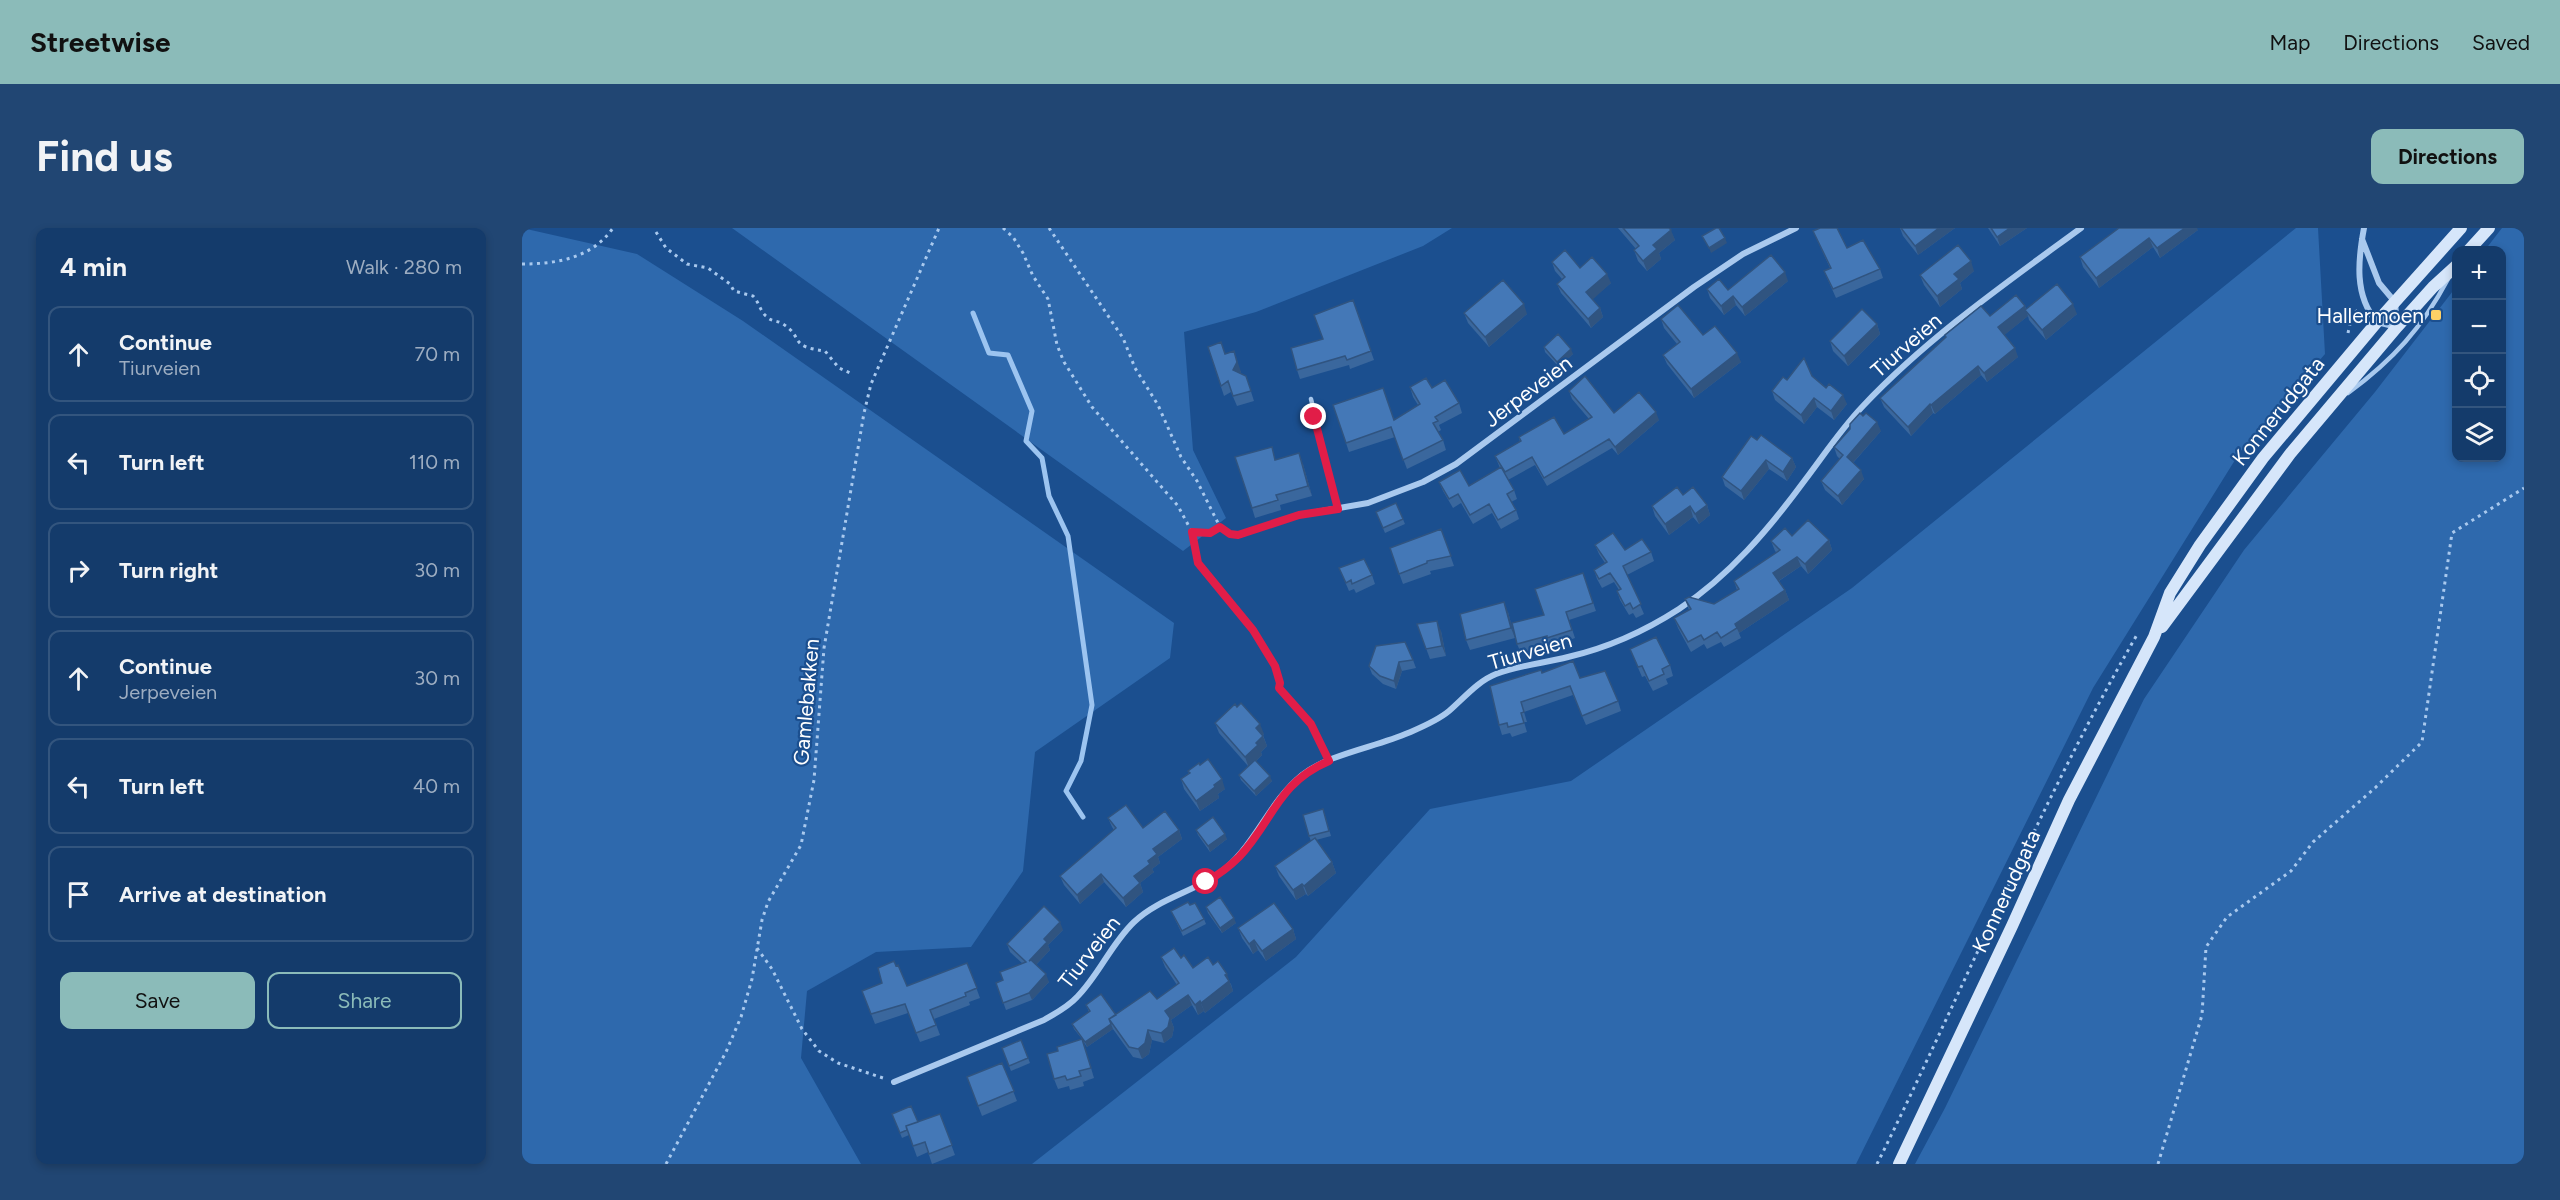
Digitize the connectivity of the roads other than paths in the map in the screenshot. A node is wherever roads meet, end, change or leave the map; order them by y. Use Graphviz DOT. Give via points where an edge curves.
graph roads {
  1 [pos="1796,228"];
  2 [pos="2081,228"];
  3 [pos="2364,228"];
  4 [pos="2461,228"];
  5 [pos="2489,228"];
  6 [pos="2362,239"];
  7 [pos="2473,246"];
  8 [pos="2452,270"];
  9 [pos="2452,272"];
  10 [pos="2395,302"];
  11 [pos="2377,322"];
  12 [pos="2397,327"];
  13 [pos="1311,399"];
  14 [pos="2331,405"];
  15 [pos="1338,509"];
  16 [pos="1256,529"];
  17 [pos="2154,638"];
  18 [pos="894,1082"];
  19 [pos="1899,1164"];
  1 -- 15 [label="street, Jerpeveien" via="1743,254 1694,287 1456,464 1393,494"];
  2 -- 18 [label="street, Tiurveien" via="1908,363 1848,423 1743,556 1682,607 1615,643 1494,675 1429,724 1313,768 1290,787 1251,842 1221,873 1136,920 1065,1008"];
  3 -- 6 [label="street"];
  4 -- 10 [label="main road, Konnerudgata"];
  5 -- 7 [label="main road"];
  6 -- 10 [label="street" via="2379,283"];
  6 -- 11 [label="street" via="2360,288"];
  8 -- 12 [label="main road, Konnerudgata"];
  9 -- 14 [label="lane" via="2429,314 2399,350"];
  10 -- 11 [label="main road, Konnerudgata"];
  10 -- 12 [label="street"];
  11 -- 12 [label="street"];
  11 -- 17 [label="main road, Konnerudgata" via="2292,422 2224,511 2170,593"];
  12 -- 14 [label="main road, Konnerudgata"];
  13 -- 15 [label="lane"];
  14 -- 17 [label="main road, Konnerudgata" via="2290,454"];
  15 -- 16 [label="street, Jerpeveien" via="1299,515"];
  17 -- 19 [label="main road, Konnerudgata" via="2069,800"];
}
